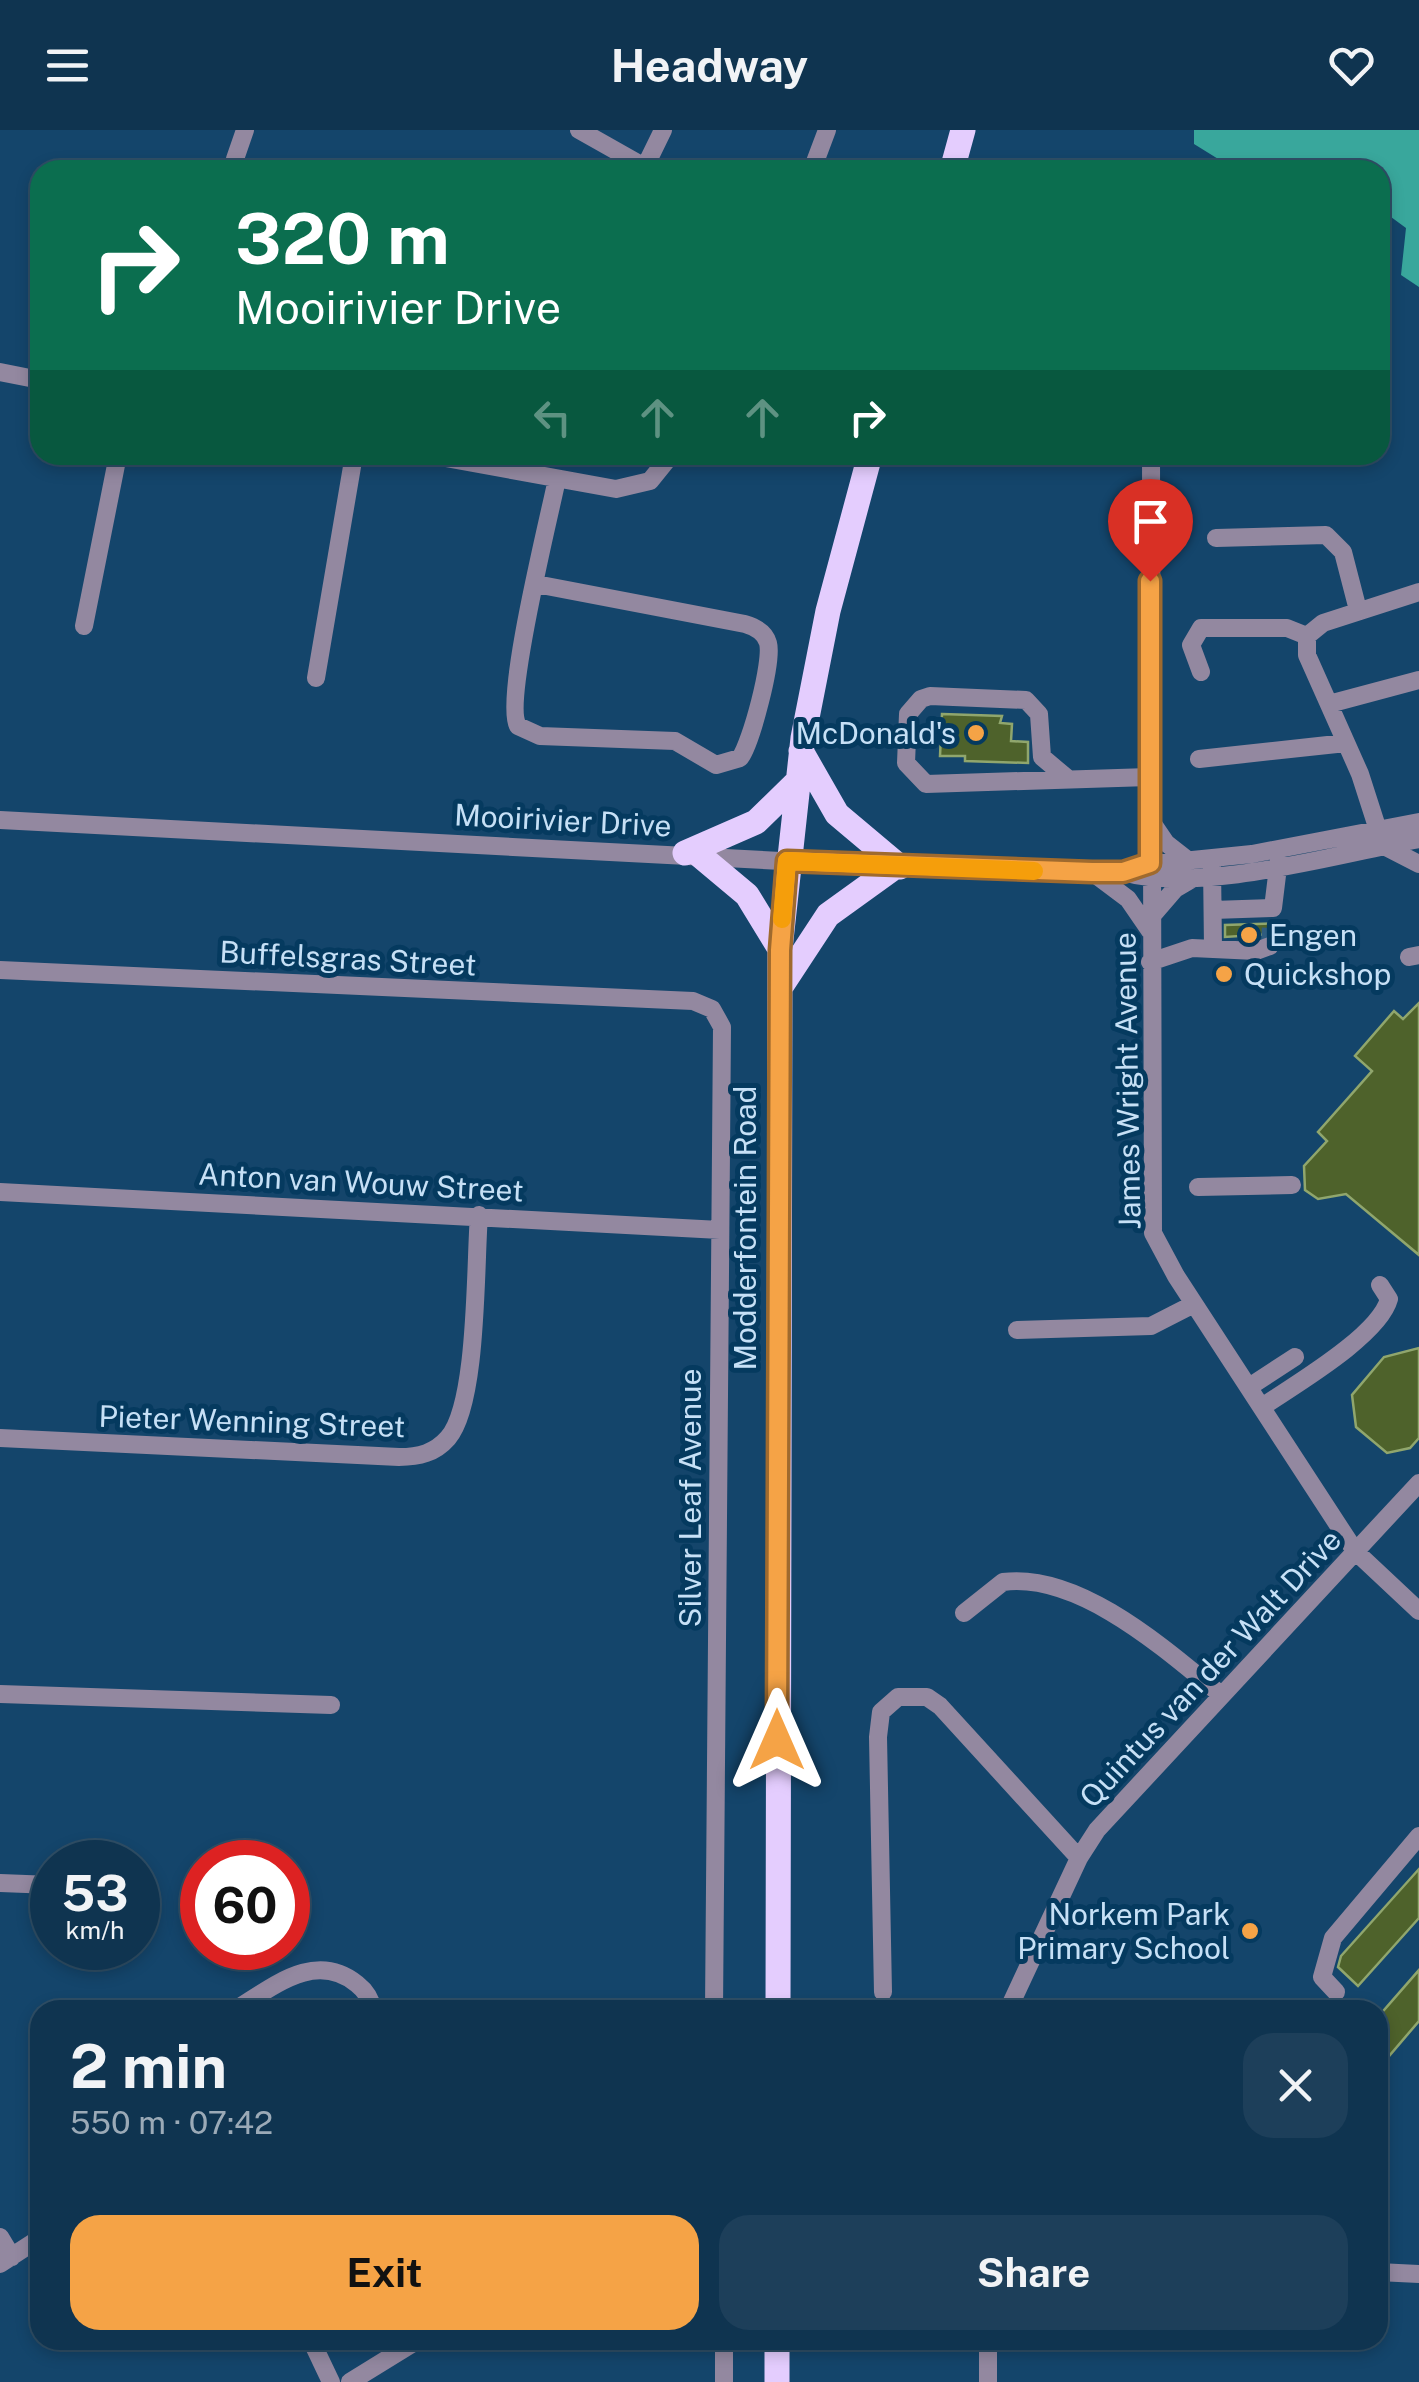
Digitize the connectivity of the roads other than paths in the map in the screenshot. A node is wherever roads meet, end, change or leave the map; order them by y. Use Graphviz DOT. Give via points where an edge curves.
graph roads {
  1 [pos="245,130"];
  2 [pos="579,130"];
  3 [pos="663,130"];
  4 [pos="827,130"];
  5 [pos="963,130"];
  6 [pos="236,159"];
  7 [pos="633,160"];
  8 [pos="651,160"];
  9 [pos="816,160"];
  10 [pos="955,160"];
  11 [pos="0,372"];
  12 [pos="30,378"];
  13 [pos="116,465"];
  14 [pos="352,465"];
  15 [pos="482,465"];
  16 [pos="665,465"];
  17 [pos="867,465"];
  18 [pos="1145,465"];
  19 [pos="557,479"];
  20 [pos="1216,538"];
  21 [pos="536,584"];
  22 [pos="1419,592"];
  23 [pos="1358,610"];
  24 [pos="84,626"];
  25 [pos="1306,636"];
  26 [pos="1200,672"];
  27 [pos="316,678"];
  28 [pos="1419,680"];
  29 [pos="1329,704"];
  30 [pos="1346,743"];
  31 [pos="800,751"];
  32 [pos="1199,758"];
  33 [pos="1148,777"];
  34 [pos="1067,778"];
  35 [pos="796,782"];
  36 [pos="1149,818"];
  37 [pos="0,820"];
  38 [pos="1419,822"];
  39 [pos="1380,838"];
  40 [pos="1419,839"];
  41 [pos="691,854"];
  42 [pos="1280,858"];
  43 [pos="787,861"];
  44 [pos="1419,864"];
  45 [pos="898,867"];
  46 [pos="1204,868"];
  47 [pos="1150,871"];
  48 [pos="1092,872"];
  49 [pos="1213,910"];
  50 [pos="1150,925"];
  51 [pos="1270,946"];
  52 [pos="1213,948"];
  53 [pos="780,950"];
  54 [pos="1150,962"];
  55 [pos="0,970"];
  56 [pos="780,989"];
  57 [pos="693,1001"];
  58 [pos="1292,1186"];
  59 [pos="1198,1187"];
  60 [pos="0,1192"];
  61 [pos="479,1215"];
  62 [pos="720,1230"];
  63 [pos="1380,1285"];
  64 [pos="1194,1304"];
  65 [pos="1017,1330"];
  66 [pos="1295,1357"];
  67 [pos="1249,1388"];
  68 [pos="1262,1407"];
  69 [pos="0,1438"];
  70 [pos="1419,1483"];
  71 [pos="1356,1551"];
  72 [pos="1419,1611"];
  73 [pos="964,1613"];
  74 [pos="0,1694"];
  75 [pos="1220,1694"];
  76 [pos="331,1706"];
  77 [pos="1419,1836"];
  78 [pos="1078,1858"];
  79 [pos="0,1883"];
  80 [pos="30,1884"];
  81 [pos="883,1992"];
  82 [pos="1336,1992"];
  83 [pos="252,2000"];
  84 [pos="368,2000"];
  85 [pos="714,2000"];
  86 [pos="778,2000"];
  87 [pos="1013,2000"];
  88 [pos="0,2237"];
  89 [pos="30,2244"];
  90 [pos="6,2260"];
  91 [pos="1388,2272"];
  92 [pos="1419,2274"];
  93 [pos="317,2350"];
  94 [pos="402,2350"];
  95 [pos="724,2350"];
  96 [pos="777,2350"];
  97 [pos="988,2350"];
  98 [pos="332,2382"];
  99 [pos="350,2382"];
  100 [pos="724,2382"];
  101 [pos="777,2382"];
  102 [pos="988,2382"];
  1 -- 6 [label="street"];
  2 -- 7 [label="street"];
  3 -- 8 [label="street"];
  4 -- 9 [label="street"];
  5 -- 10 [label="main road"];
  11 -- 12 [label="street"];
  13 -- 24 [label="street"];
  14 -- 27 [label="street"];
  15 -- 19 [label="street"];
  16 -- 19 [label="street" via="640,486 616,490"];
  17 -- 31 [label="main road, Modderfontein Road"];
  18 -- 33 [label="street, James Wright Avenue"];
  19 -- 21 [label="street"];
  20 -- 23 [label="street" via="1332,538 1343,552"];
  21 -- 21 [label="street" via="745,624 766,636 768,661 745,751 724,764 675,740 524,731 512,703"];
  22 -- 23 [label="street"];
  23 -- 25 [label="street"];
  25 -- 26 [label="street" via="1274,628 1201,628 1191,644"];
  25 -- 29 [label="street"];
  28 -- 29 [label="street"];
  29 -- 30 [label="street"];
  30 -- 32 [label="street"];
  30 -- 39 [label="street"];
  31 -- 35 [label="main road, Modderfontein Road"];
  31 -- 45 [label="main road" via="836,814"];
  33 -- 34 [label="street"];
  33 -- 36 [label="street, James Wright Avenue"];
  34 -- 34 [label="street" via="926,784 906,762 905,721 913,705 930,696 1026,700 1038,714 1046,763"];
  35 -- 41 [label="main road" via="756,822"];
  35 -- 43 [label="main road, Modderfontein Road"];
  36 -- 46 [label="street" via="1166,844"];
  36 -- 47 [label="street, James Wright Avenue"];
  37 -- 41 [label="street, Mooirivier Drive"];
  38 -- 39 [label="street, Mooirivier Drive"];
  39 -- 40 [label="street, Mooirivier Drive"];
  39 -- 42 [label="street, Mooirivier Drive"];
  39 -- 44 [label="street"];
  41 -- 43 [label="street, Mooirivier Drive"];
  41 -- 53 [label="main road" via="748,895"];
  42 -- 46 [label="street, Mooirivier Drive"];
  42 -- 49 [label="street" via="1272,916"];
  43 -- 45 [label="street, Mooirivier Drive"];
  43 -- 53 [label="main road, Modderfontein Road"];
  45 -- 48 [label="street, Mooirivier Drive"];
  45 -- 56 [label="main road" via="828,915"];
  46 -- 47 [label="street, Mooirivier Drive"];
  46 -- 49 [label="street"];
  46 -- 50 [label="street" via="1175,888"];
  47 -- 48 [label="street, Mooirivier Drive"];
  47 -- 50 [label="street, James Wright Avenue"];
  48 -- 50 [label="street"];
  49 -- 52 [label="street"];
  50 -- 54 [label="street, James Wright Avenue"];
  51 -- 52 [label="street" via="1256,952"];
  52 -- 54 [label="street"];
  53 -- 56 [label="main road, Modderfontein Road"];
  54 -- 64 [label="street, James Wright Avenue" via="1153,1233"];
  55 -- 57 [label="street, Buffelsgras Street"];
  56 -- 86 [label="main road, Modderfontein Road"];
  57 -- 62 [label="street, Silver Leaf Avenue" via="712,1009 722,1027"];
  58 -- 59 [label="street"];
  60 -- 61 [label="street, Anton van Wouw Street"];
  61 -- 62 [label="street, Anton van Wouw Street"];
  61 -- 69 [label="street, Pieter Wenning Street" via="466,1398 448,1439 426,1454"];
  62 -- 85 [label="street, Silver Leaf Avenue"];
  63 -- 68 [label="street" via="1389,1299 1384,1311"];
  64 -- 65 [label="street" via="1151,1326"];
  64 -- 67 [label="street, James Wright Avenue"];
  66 -- 67 [label="street"];
  67 -- 68 [label="street, James Wright Avenue"];
  68 -- 71 [label="street, James Wright Avenue"];
  70 -- 71 [label="street, Quintus van der Walt Drive"];
  71 -- 72 [label="street, James Wright Avenue"];
  71 -- 75 [label="street, Quintus van der Walt Drive"];
  73 -- 75 [label="street" via="1003,1582 1048,1584 1144,1633"];
  74 -- 76 [label="street"];
  75 -- 78 [label="street, Quintus van der Walt Drive" via="1124,1796"];
  77 -- 82 [label="street" via="1330,1944 1322,1977"];
  78 -- 81 [label="street" via="940,1706 898,1696 881,1712 878,1737"];
  78 -- 87 [label="street, Quintus van der Walt Drive"];
  79 -- 80 [label="street"];
  83 -- 84 [label="street" via="319,1968 349,1978"];
  88 -- 90 [label="street"];
  89 -- 90 [label="street"];
  91 -- 92 [label="street"];
  93 -- 98 [label="street"];
  94 -- 99 [label="street"];
  95 -- 100 [label="street"];
  96 -- 101 [label="main road"];
  97 -- 102 [label="street"];
}
